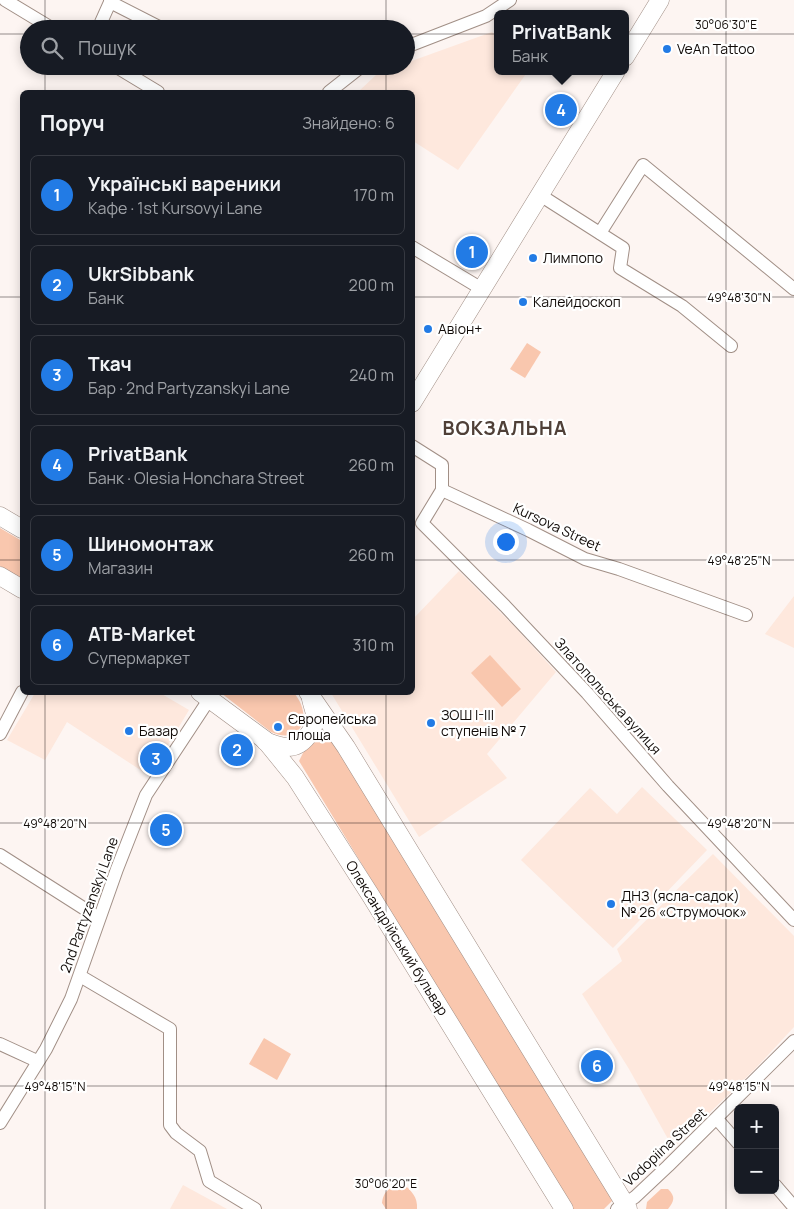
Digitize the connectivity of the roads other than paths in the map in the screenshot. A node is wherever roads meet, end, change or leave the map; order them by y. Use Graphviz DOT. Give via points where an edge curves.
graph roads {
  1 [pos="5,0"];
  2 [pos="510,0"];
  3 [pos="660,0"];
  4 [pos="110,1"];
  5 [pos="495,10"];
  6 [pos="494,11"];
  7 [pos="38,20"];
  8 [pos="102,20"];
  9 [pos="146,20"];
  10 [pos="415,44"];
  11 [pos="629,50"];
  12 [pos="130,75"];
  13 [pos="351,75"];
  14 [pos="614,75"];
  15 [pos="155,90"];
  16 [pos="332,90"];
  17 [pos="540,194"];
  18 [pos="600,233"];
  19 [pos="415,249"];
  20 [pos="482,289"];
  21 [pos="794,289"];
  22 [pos="731,346"];
  23 [pos="415,398"];
  24 [pos="415,448"];
  25 [pos="442,490"];
  26 [pos="0,516"];
  27 [pos="20,528"];
  28 [pos="0,576"];
  29 [pos="20,588"];
  30 [pos="746,615"];
  31 [pos="20,695"];
  32 [pos="205,695"];
  33 [pos="309,695"];
  34 [pos="310,695"];
  35 [pos="0,734"];
  36 [pos="265,740"];
  37 [pos="0,855"];
  38 [pos="99,918"];
  39 [pos="794,920"];
  40 [pos="80,976"];
  41 [pos="794,1041"];
  42 [pos="0,1044"];
  43 [pos="37,1060"];
  44 [pos="717,1119"];
  45 [pos="0,1123"];
  46 [pos="734,1138"];
  47 [pos="779,1190"];
  48 [pos="623,1207"];
  49 [pos="794,1207"];
  50 [pos="255,1209"];
  51 [pos="564,1209"];
  1 -- 7 [label="street"];
  2 -- 5 [label="street"];
  3 -- 11 [label="main road"];
  4 -- 8 [label="street"];
  4 -- 9 [label="street"];
  6 -- 10 [label="street"];
  12 -- 15 [label="street"];
  13 -- 16 [label="street"];
  14 -- 17 [label="main road"];
  17 -- 18 [label="street"];
  17 -- 20 [label="main road"];
  18 -- 21 [label="street" via="643,165"];
  18 -- 22 [label="street" via="623,248 620,268 682,306"];
  19 -- 20 [label="street"];
  20 -- 23 [label="main road"];
  24 -- 25 [label="street" via="442,465"];
  25 -- 30 [label="street, Kursova Street" via="586,560"];
  25 -- 39 [label="street, Златопольська вулиця" via="422,523 587,693 668,786"];
  26 -- 27 [label="main road"];
  28 -- 29 [label="main road"];
  31 -- 35 [label="street"];
  32 -- 36 [label="main road, Олександрійський бульвар"];
  32 -- 38 [label="street, 2nd Partyzanskyi Lane" via="146,795"];
  33 -- 36 [label="main road" via="315,715 307,736 290,747"];
  34 -- 48 [label="main road" via="340,737"];
  36 -- 51 [label="main road, Олександрійський бульвар" via="295,777 372,896"];
  37 -- 38 [label="street"];
  38 -- 40 [label="street, 2nd Partyzanskyi Lane"];
  40 -- 43 [label="street, 2nd Partyzanskyi Lane" via="72,999"];
  40 -- 50 [label="street" via="170,1030 170,1125 200,1151 209,1181"];
  41 -- 44 [label="street, Vodopiina Street"];
  42 -- 43 [label="street"];
  43 -- 45 [label="street, 2nd Partyzanskyi Lane"];
  44 -- 46 [label="street"];
  44 -- 48 [label="street, Vodopiina Street"];
  47 -- 49 [label="street"];
}
